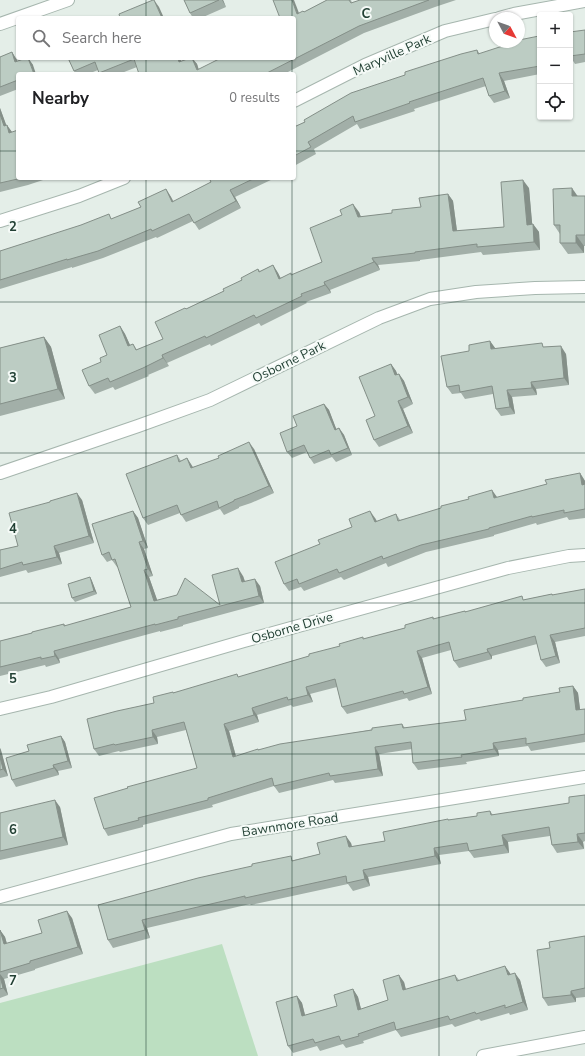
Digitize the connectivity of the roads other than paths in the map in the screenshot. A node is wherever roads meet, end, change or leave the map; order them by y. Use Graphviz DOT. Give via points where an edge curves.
graph roads {
  1 [pos="68,0"];
  2 [pos="585,1"];
  3 [pos="525,12"];
  4 [pos="23,16"];
  5 [pos="16,18"];
  6 [pos="489,21"];
  7 [pos="0,24"];
  8 [pos="296,100"];
  9 [pos="119,180"];
  10 [pos="0,221"];
  11 [pos="585,287"];
  12 [pos="0,473"];
  13 [pos="585,555"];
  14 [pos="0,709"];
  15 [pos="585,777"];
  16 [pos="0,897"];
  17 [pos="585,1037"];
  18 [pos="483,1056"];
  1 -- 4 [label="street"];
  2 -- 3 [label="street"];
  5 -- 7 [label="street"];
  6 -- 8 [label="street, Maryville Park" via="445,32 365,66"];
  9 -- 10 [label="street"];
  11 -- 12 [label="street, Osborne Park" via="476,292 430,299 378,318 210,400"];
  13 -- 14 [label="street, Osborne Drive" via="508,568 51,697"];
  15 -- 16 [label="street, Bawnmore Road" via="231,834"];
  17 -- 18 [label="street"];
}
